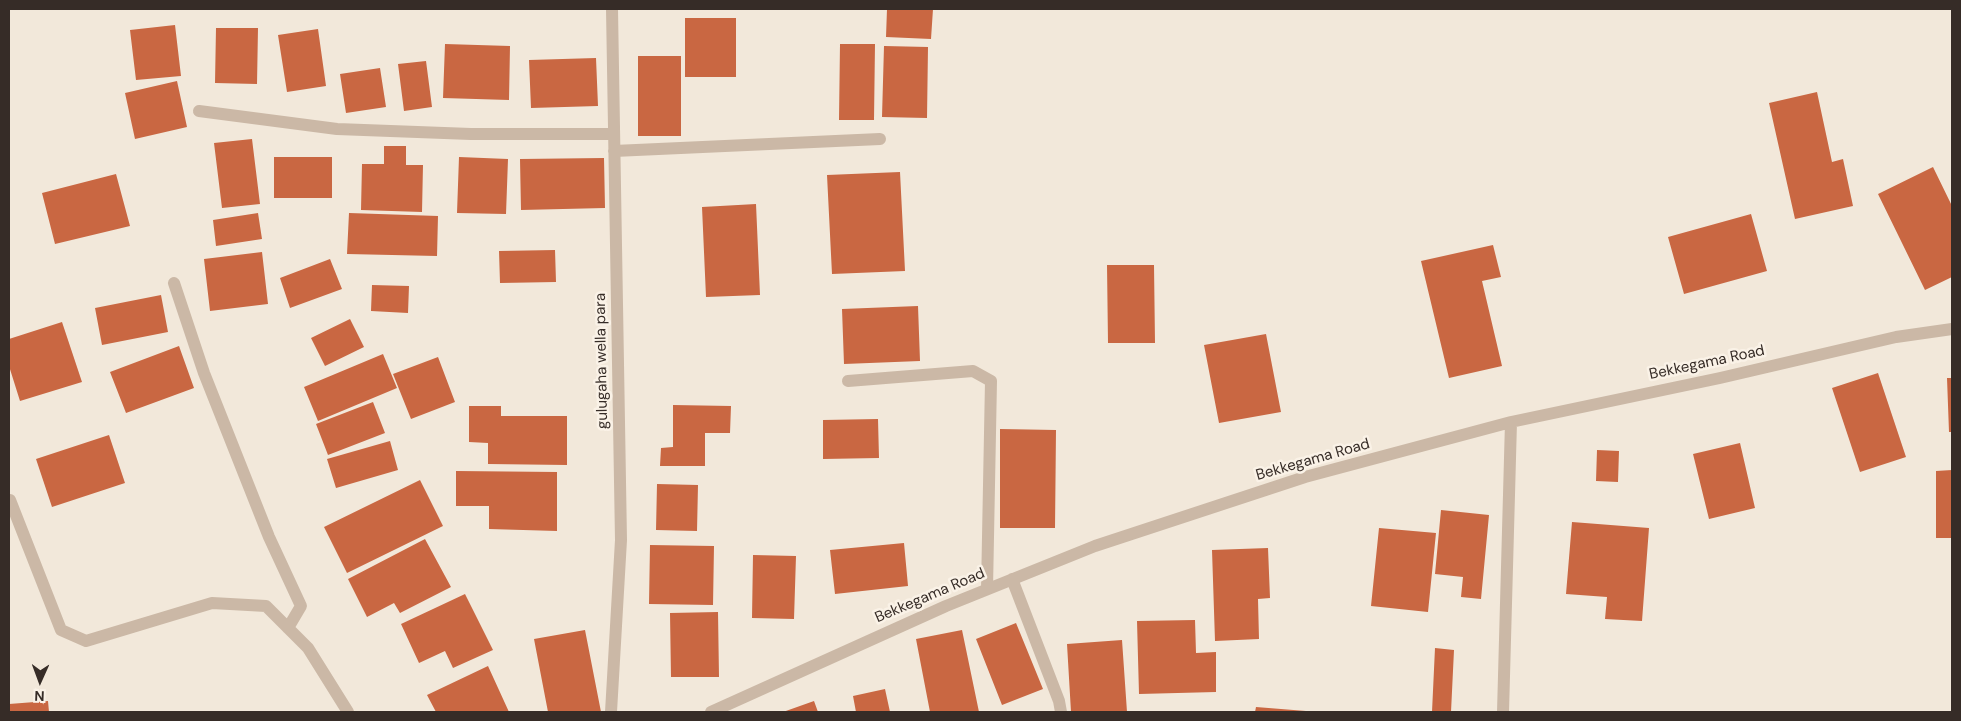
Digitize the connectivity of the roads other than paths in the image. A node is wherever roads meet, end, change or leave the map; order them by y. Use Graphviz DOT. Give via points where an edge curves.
graph roads {
  1 [pos="612,9"];
  2 [pos="199,111"];
  3 [pos="614,134"];
  4 [pos="880,139"];
  5 [pos="614,152"];
  6 [pos="174,282"];
  7 [pos="1952,329"];
  8 [pos="848,381"];
  9 [pos="1510,422"];
  10 [pos="10,500"];
  11 [pos="1012,579"];
  12 [pos="987,589"];
  13 [pos="288,628"];
  14 [pos="348,712"];
  15 [pos="611,712"];
  16 [pos="711,712"];
  17 [pos="1061,712"];
  18 [pos="1502,712"];
  1 -- 3 [label="street, gulugaha wella para"];
  2 -- 3 [label="street" via="337,129 471,134"];
  3 -- 5 [label="street, gulugaha wella para"];
  4 -- 5 [label="street"];
  5 -- 15 [label="street, gulugaha wella para" via="621,540"];
  6 -- 13 [label="street" via="204,373 269,537 301,606"];
  7 -- 9 [label="street, Bekkegama Road" via="1896,337"];
  8 -- 12 [label="street" via="973,371 990,381"];
  9 -- 11 [label="street, Bekkegama Road" via="1305,477 1094,546"];
  9 -- 18 [label="street"];
  10 -- 13 [label="street" via="61,630 86,641 212,603 266,606"];
  11 -- 12 [label="street, Bekkegama Road"];
  11 -- 17 [label="street"];
  12 -- 16 [label="street, Bekkegama Road"];
  13 -- 14 [label="street" via="308,648"];
}
